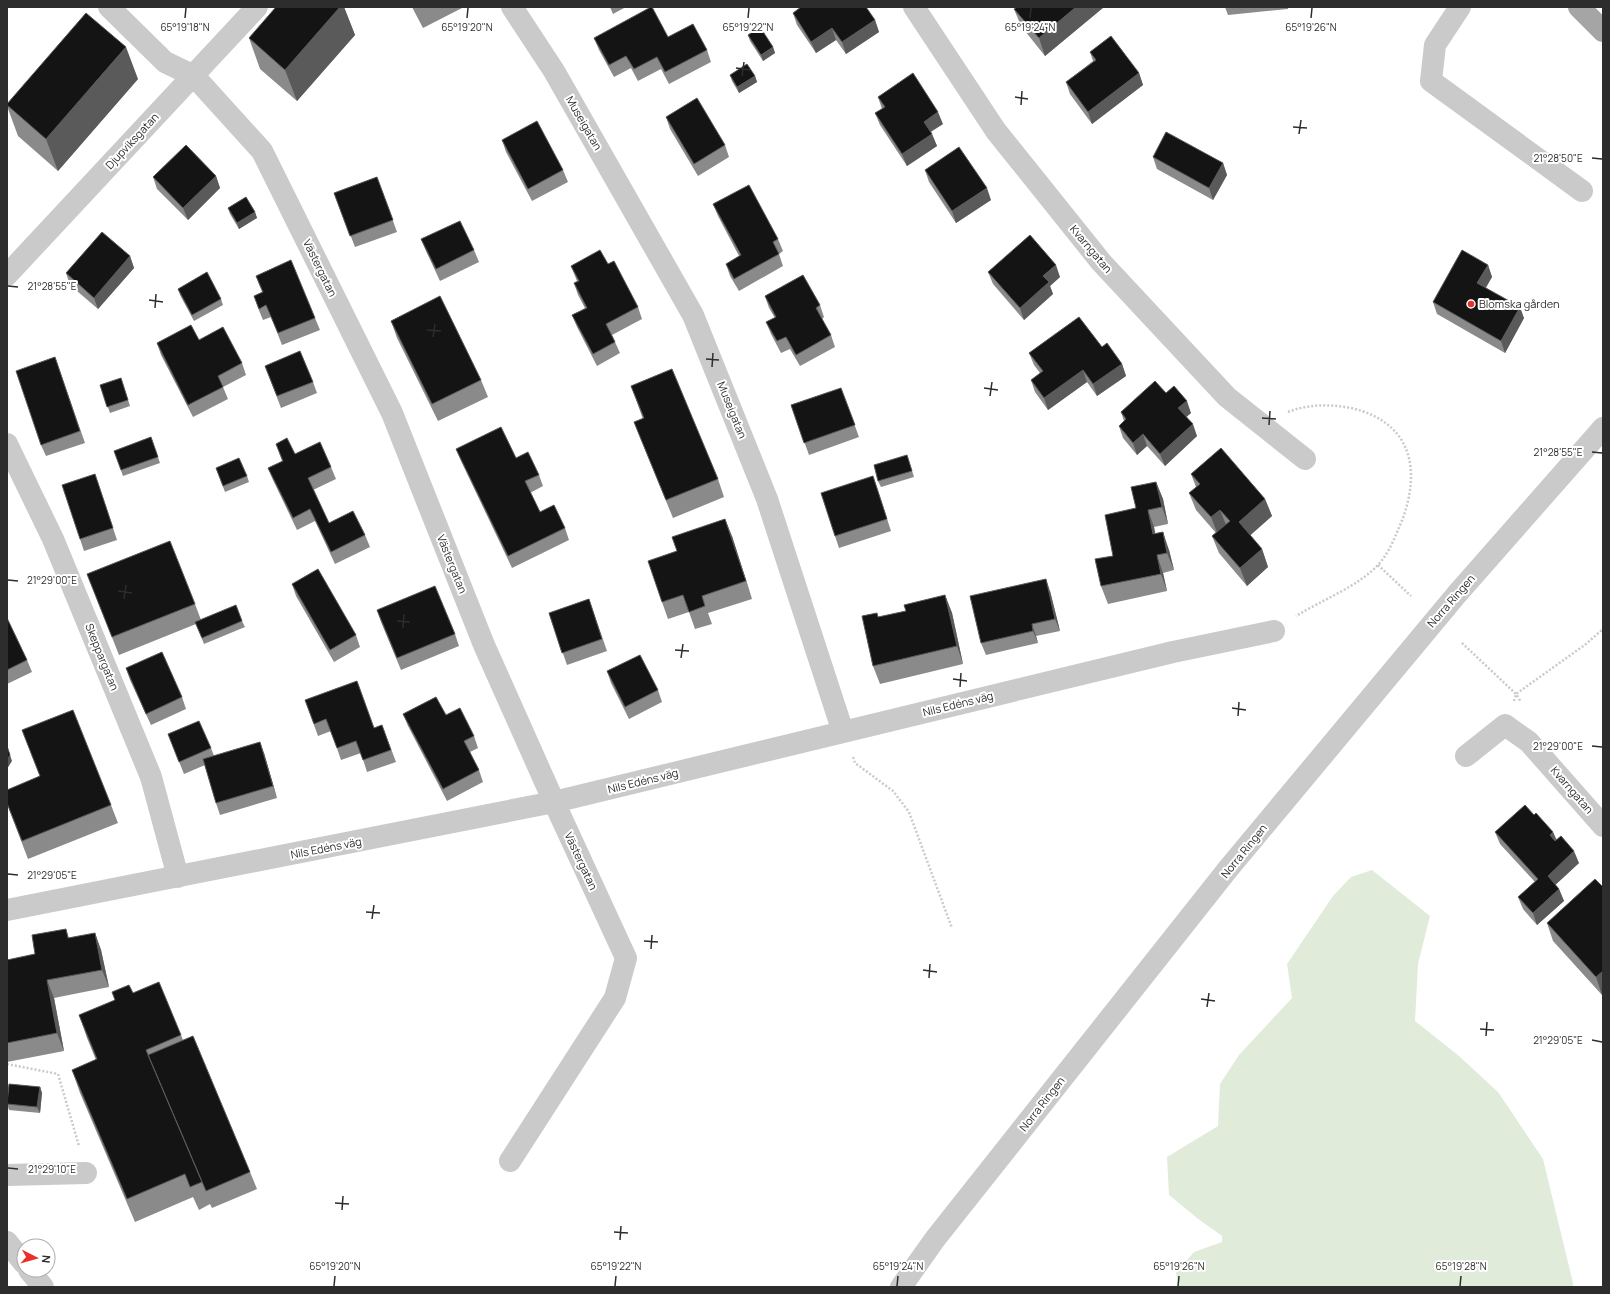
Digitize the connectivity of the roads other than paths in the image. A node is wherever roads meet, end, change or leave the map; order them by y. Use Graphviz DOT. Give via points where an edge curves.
graph roads {
  1 [pos="109,7"];
  2 [pos="257,7"];
  3 [pos="512,7"];
  4 [pos="914,7"];
  5 [pos="1460,7"];
  6 [pos="1579,7"];
  7 [pos="1603,31"];
  8 [pos="194,76"];
  9 [pos="1582,191"];
  10 [pos="7,274"];
  11 [pos="1603,428"];
  12 [pos="7,444"];
  13 [pos="1305,459"];
  14 [pos="1274,631"];
  15 [pos="843,732"];
  16 [pos="1466,756"];
  17 [pos="554,802"];
  18 [pos="1603,826"];
  19 [pos="178,877"];
  20 [pos="7,910"];
  21 [pos="510,1161"];
  22 [pos="86,1173"];
  23 [pos="7,1175"];
  24 [pos="7,1242"];
  25 [pos="16,1253"];
  26 [pos="35,1278"];
  27 [pos="42,1287"];
  28 [pos="901,1287"];
  1 -- 8 [label="street, Västergatan" via="165,62"];
  2 -- 8 [label="street, Djupviksgatan"];
  3 -- 15 [label="street, Museigatan" via="554,71 694,315 767,499"];
  4 -- 13 [label="street, Kvarngatan" via="996,131 1101,262 1227,397"];
  5 -- 9 [label="street" via="1435,45 1431,81"];
  6 -- 7 [label="main road"];
  8 -- 10 [label="street, Djupviksgatan"];
  8 -- 17 [label="street, Västergatan" via="266,158 392,413 484,645"];
  11 -- 28 [label="street, Norra Ringen" via="1457,594 1228,869 935,1240"];
  12 -- 19 [label="street, Skeppargatan" via="53,539 151,777"];
  14 -- 15 [label="street, Nils Edéns väg" via="1173,652"];
  15 -- 17 [label="street, Nils Edéns väg"];
  16 -- 18 [label="street, Kvarngatan" via="1505,725 1529,742"];
  17 -- 19 [label="street, Nils Edéns väg"];
  17 -- 21 [label="street, Västergatan" via="626,958 615,998"];
  19 -- 20 [label="street, Nils Edéns väg"];
  22 -- 23 [label="street"];
  24 -- 25 [label="street"];
  26 -- 27 [label="street"];
}
